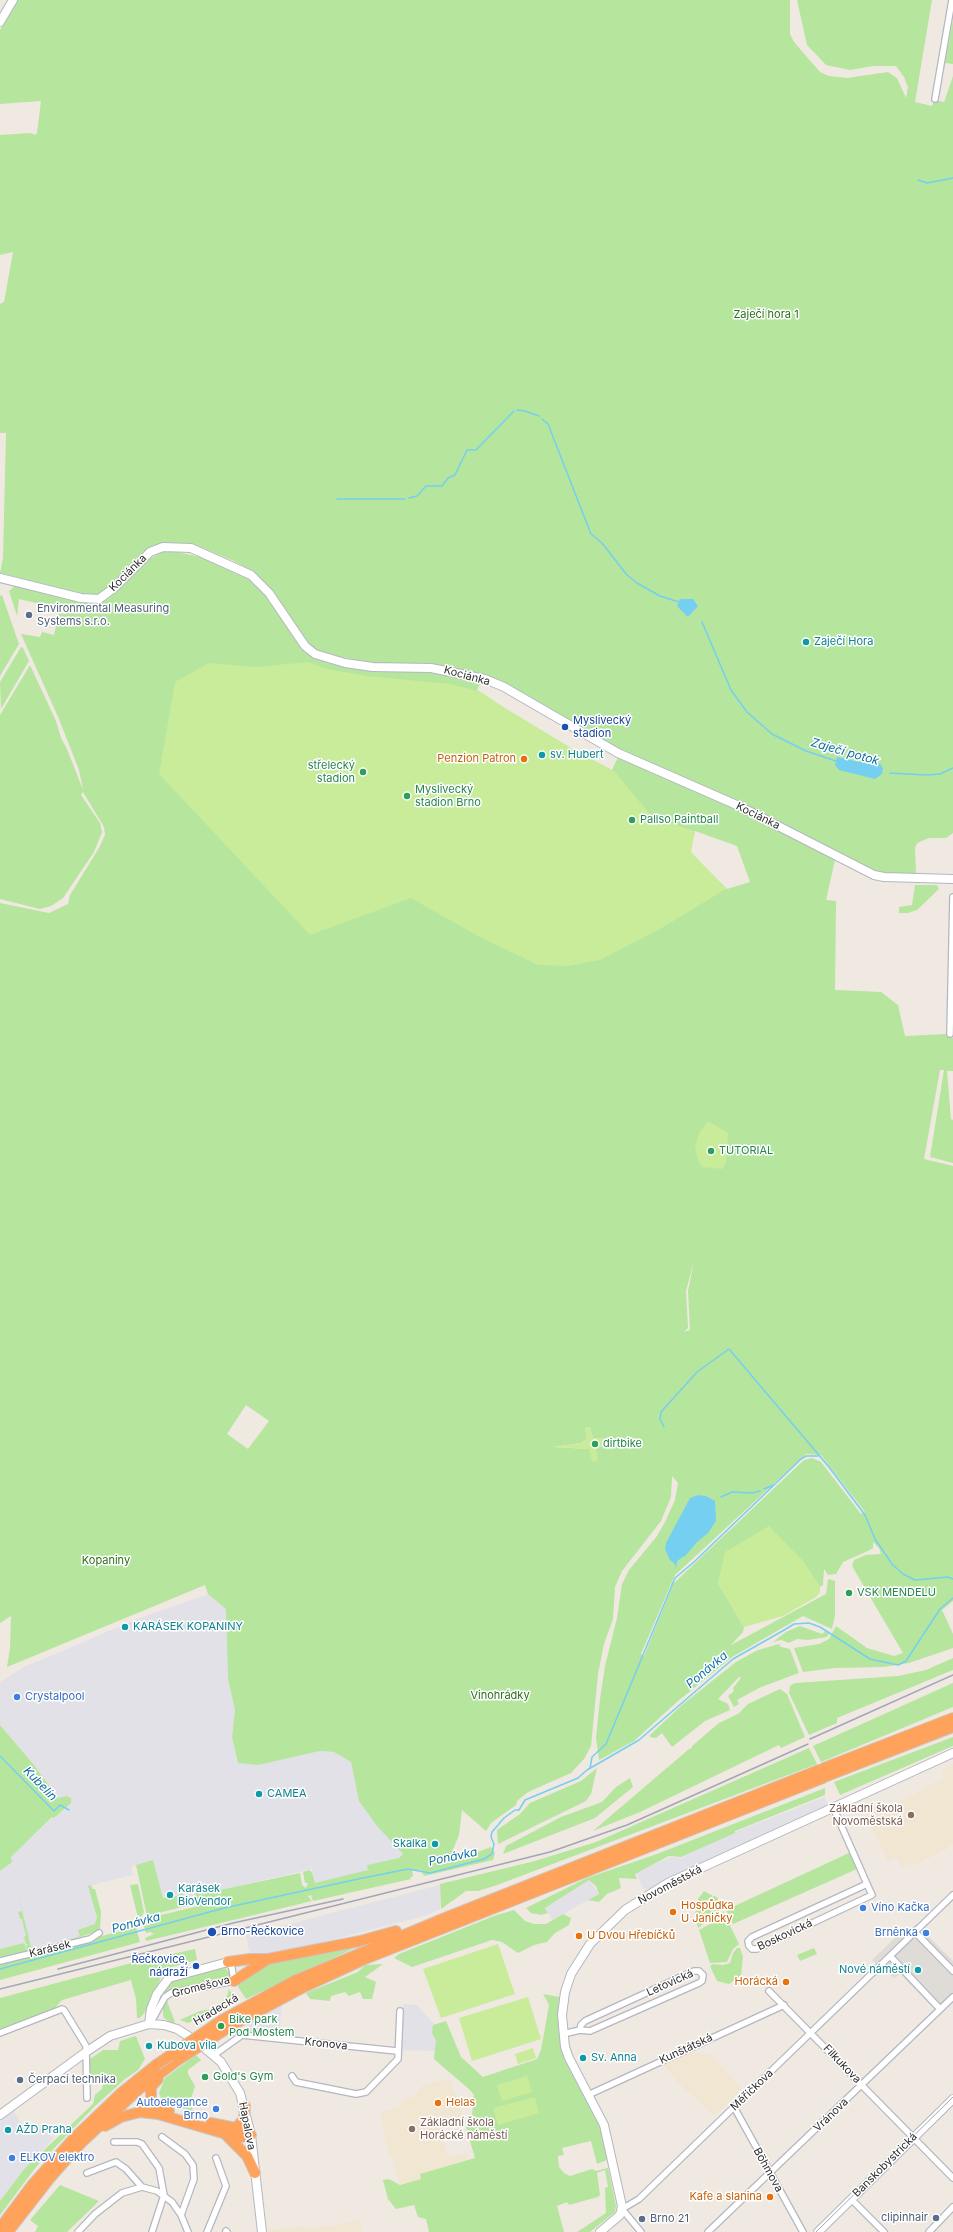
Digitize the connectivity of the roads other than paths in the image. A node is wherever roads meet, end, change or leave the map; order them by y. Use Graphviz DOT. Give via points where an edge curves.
graph roads {
  1 [pos="13,0"];
  2 [pos="952,0"];
  3 [pos="952,12"];
  4 [pos="0,22"];
  5 [pos="935,99"];
  6 [pos="2,578"];
  7 [pos="953,879"];
  8 [pos="953,897"];
  9 [pos="950,1034"];
  10 [pos="953,1718"];
  11 [pos="953,1726"];
  12 [pos="953,1753"];
  13 [pos="823,1773"];
  14 [pos="833,1807"];
  15 [pos="867,1884"];
  16 [pos="953,1895"];
  17 [pos="503,1900"];
  18 [pos="446,1917"];
  19 [pos="915,1932"];
  20 [pos="99,1933"];
  21 [pos="890,1956"];
  22 [pos="268,1959"];
  23 [pos="0,1961"];
  24 [pos="228,1962"];
  25 [pos="953,1972"];
  26 [pos="234,1980"];
  27 [pos="298,1984"];
  28 [pos="769,1991"];
  29 [pos="953,1997"];
  30 [pos="784,2005"];
  31 [pos="940,2009"];
  32 [pos="400,2011"];
  33 [pos="149,2024"];
  34 [pos="580,2030"];
  35 [pos="811,2032"];
  36 [pos="0,2034"];
  37 [pos="563,2034"];
  38 [pos="86,2052"];
  39 [pos="397,2052"];
  40 [pos="214,2055"];
  41 [pos="160,2070"];
  42 [pos="292,2076"];
  43 [pos="862,2085"];
  44 [pos="588,2095"];
  45 [pos="87,2098"];
  46 [pos="953,2098"];
  47 [pos="245,2106"];
  48 [pos="734,2107"];
  49 [pos="0,2115"];
  50 [pos="236,2128"];
  51 [pos="226,2134"];
  52 [pos="251,2135"];
  53 [pos="162,2137"];
  54 [pos="913,2138"];
  55 [pos="82,2142"];
  56 [pos="114,2142"];
  57 [pos="216,2158"];
  58 [pos="88,2173"];
  59 [pos="255,2173"];
  60 [pos="770,2173"];
  61 [pos="953,2178"];
  62 [pos="142,2187"];
  63 [pos="164,2195"];
  64 [pos="851,2199"];
  65 [pos="953,2207"];
  66 [pos="622,2209"];
  67 [pos="181,2215"];
  68 [pos="0,2228"];
  69 [pos="8,2232"];
  70 [pos="78,2232"];
  71 [pos="152,2232"];
  72 [pos="188,2232"];
  73 [pos="207,2232"];
  74 [pos="262,2232"];
  75 [pos="600,2232"];
  76 [pos="641,2232"];
  77 [pos="708,2232"];
  78 [pos="803,2232"];
  79 [pos="818,2232"];
  80 [pos="884,2232"];
  81 [pos="929,2232"];
  1 -- 4 [label="street"];
  2 -- 3 [label="street"];
  3 -- 5 [label="street"];
  6 -- 7 [label="street, Kociánka" via="81,598 99,599 114,588 150,552 163,547 191,548 251,575 269,593 305,646 315,654 345,663 373,667 431,668 485,679 504,687 618,753 739,806 874,874 884,877"];
  8 -- 9 [label="street"];
  10 -- 13 [label="highway"];
  11 -- 13 [label="highway"];
  12 -- 14 [label="street, Novoměstská"];
  13 -- 17 [label="highway"];
  14 -- 15 [label="street, Boskovická"];
  14 -- 37 [label="street, Novoměstská" via="672,1881 622,1913 590,1944 571,1974 563,2004"];
  15 -- 15 [label="street, Boskovická" via="872,1895 760,1948 752,1949 749,1946 748,1941 752,1937"];
  16 -- 19 [label="street"];
  17 -- 18 [label="highway, Hradecká"];
  17 -- 27 [label="highway, Hradecká"];
  18 -- 22 [label="highway" via="360,1941"];
  18 -- 27 [label="highway, Hradecká"];
  19 -- 21 [label="street"];
  19 -- 25 [label="street"];
  20 -- 23 [label="street, Karásek" via="90,1938"];
  21 -- 31 [label="street"];
  21 -- 35 [label="street, Měřičkova"];
  22 -- 24 [label="highway" via="250,1958"];
  22 -- 26 [label="highway"];
  24 -- 26 [label="street, Gromešova"];
  24 -- 33 [label="street, Gromešova" via="170,1978 157,1994"];
  26 -- 33 [label="street, Gromešova" via="171,1993 165,1997"];
  27 -- 41 [label="highway, Hradecká, bridge"];
  27 -- 41 [label="highway, Hradecká, bridge" via="232,2014"];
  28 -- 30 [label="street, Filkukova"];
  29 -- 31 [label="street, Vránova"];
  30 -- 35 [label="street, Filkukova"];
  30 -- 44 [label="street, Kunštátská"];
  31 -- 43 [label="street, Vránova"];
  32 -- 39 [label="street"];
  33 -- 38 [label="street" via="121,2031"];
  33 -- 40 [label="street, Hapalova" via="178,2029"];
  34 -- 34 [label="street, Letovická" via="590,2031 699,1983 703,1977 701,1972 694,1971 585,2021"];
  34 -- 37 [label="street, Letovická"];
  35 -- 43 [label="street, Filkukova"];
  35 -- 48 [label="street, Měřičkova"];
  36 -- 38 [label="street" via="62,2009 86,2046"];
  37 -- 44 [label="street, Novoměstská" via="569,2058"];
  38 -- 45 [label="street"];
  38 -- 49 [label="street"];
  39 -- 40 [label="street, Kronova" via="242,2035"];
  39 -- 42 [label="street" via="398,2059 394,2064 366,2092 359,2094 296,2082"];
  40 -- 47 [label="street, Hapalova" via="230,2074"];
  41 -- 50 [label="highway" via="150,2091 150,2100 157,2106"];
  41 -- 55 [label="highway, Hradecká"];
  41 -- 68 [label="highway, Hradecká" via="116,2098 74,2138 32,2185"];
  43 -- 54 [label="street, Filkukova"];
  43 -- 60 [label="street, Vránova"];
  44 -- 66 [label="street, Novoměstská" via="604,2125"];
  46 -- 54 [label="street, Banskobystrická"];
  47 -- 50 [label="highway" via="244,2119"];
  47 -- 52 [label="street, Hapalova"];
  48 -- 60 [label="street, Böhmova"];
  48 -- 66 [label="street, Měřičkova" via="639,2199"];
  50 -- 52 [label="highway"];
  51 -- 52 [label="highway" via="242,2137"];
  51 -- 55 [label="highway" via="158,2114 140,2112 113,2120"];
  51 -- 59 [label="highway" via="248,2156"];
  52 -- 59 [label="street, Hapalova"];
  53 -- 67 [label="street" via="185,2154 193,2165 194,2179"];
  54 -- 61 [label="street, Filkukova"];
  54 -- 64 [label="street, Banskobystrická"];
  55 -- 69 [label="highway, Hradecká"];
  56 -- 63 [label="street" via="137,2142 146,2147 159,2168"];
  57 -- 73 [label="street" via="226,2186"];
  58 -- 62 [label="street" via="116,2162"];
  59 -- 74 [label="street, Hapalova"];
  60 -- 77 [label="street, Vránova"];
  60 -- 78 [label="street, Böhmova"];
  62 -- 63 [label="street"];
  62 -- 70 [label="street" via="122,2193"];
  63 -- 67 [label="street"];
  63 -- 71 [label="street"];
  64 -- 79 [label="street, Banskobystrická"];
  64 -- 80 [label="street"];
  65 -- 81 [label="street"];
  66 -- 75 [label="street" via="618,2217"];
  66 -- 76 [label="street"];
  67 -- 72 [label="street"];
}
